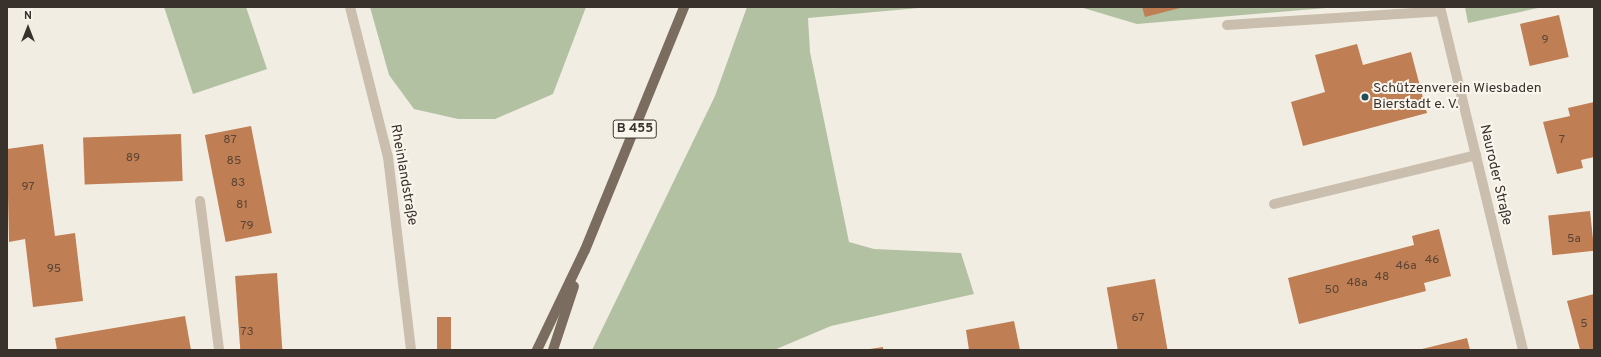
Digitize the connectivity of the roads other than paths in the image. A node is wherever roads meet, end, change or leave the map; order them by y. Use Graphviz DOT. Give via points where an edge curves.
graph roads {
  1 [pos="350,7"];
  2 [pos="684,7"];
  3 [pos="1441,9"];
  4 [pos="1227,25"];
  5 [pos="1476,155"];
  6 [pos="200,201"];
  7 [pos="1274,204"];
  8 [pos="585,250"];
  9 [pos="218,350"];
  10 [pos="411,350"];
  11 [pos="537,350"];
  12 [pos="553,350"];
  13 [pos="1523,350"];
  1 -- 10 [label="street, Rheinlandstraße" via="388,157"];
  2 -- 8 [label="main road, B 455"];
  3 -- 4 [label="street"];
  3 -- 5 [label="street, Nauroder Straße"];
  5 -- 7 [label="street"];
  5 -- 13 [label="street, Nauroder Straße"];
  6 -- 9 [label="street"];
  8 -- 11 [label="main road, B 455"];
  8 -- 12 [label="main road, B 455"];
}
